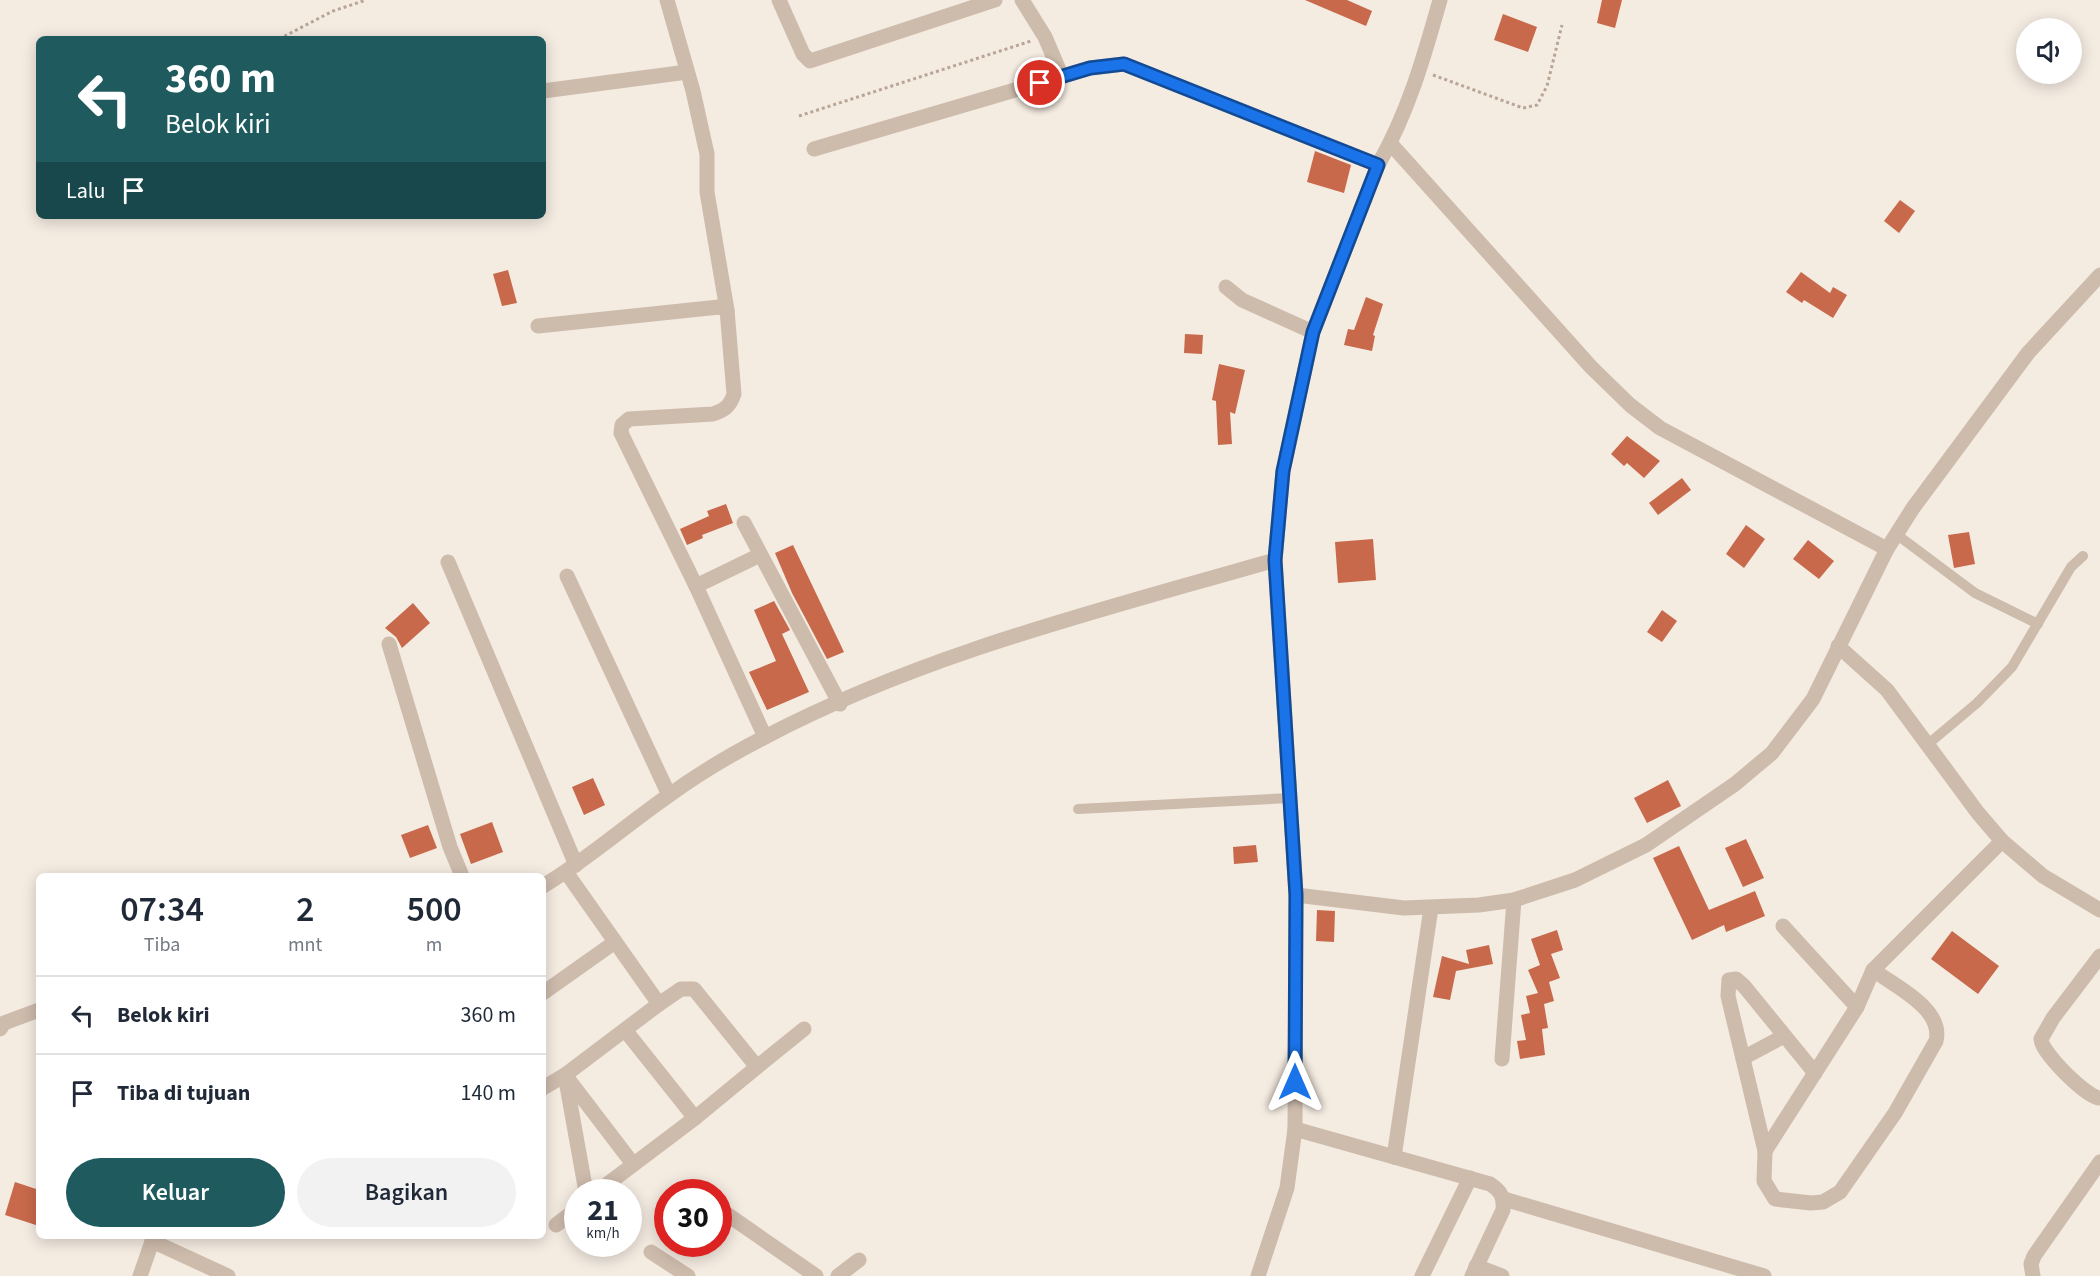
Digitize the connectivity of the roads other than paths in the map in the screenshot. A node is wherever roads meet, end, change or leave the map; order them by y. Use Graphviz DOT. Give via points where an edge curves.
graph roads {
  1 [pos="667,0"];
  2 [pos="779,0"];
  3 [pos="995,0"];
  4 [pos="1022,0"];
  5 [pos="1440,0"];
  6 [pos="687,72"];
  7 [pos="1062,77"];
  8 [pos="546,91"];
  9 [pos="1390,143"];
  10 [pos="814,149"];
  11 [pos="1378,165"];
  12 [pos="2100,275"];
  13 [pos="1226,287"];
  14 [pos="727,310"];
  15 [pos="538,326"];
  16 [pos="1313,332"];
  17 [pos="744,523"];
  18 [pos="1896,534"];
  19 [pos="1887,549"];
  20 [pos="760,555"];
  21 [pos="2083,556"];
  22 [pos="1275,560"];
  23 [pos="448,562"];
  24 [pos="567,576"];
  25 [pos="696,586"];
  26 [pos="2038,624"];
  27 [pos="389,644"];
  28 [pos="1838,646"];
  29 [pos="840,704"];
  30 [pos="765,737"];
  31 [pos="1927,745"];
  32 [pos="669,795"];
  33 [pos="1290,798"];
  34 [pos="1078,809"];
  35 [pos="2002,841"];
  36 [pos="571,869"];
  37 [pos="461,873"];
  38 [pos="546,884"];
  39 [pos="1296,895"];
  40 [pos="1514,900"];
  41 [pos="1431,908"];
  42 [pos="2100,910"];
  43 [pos="1783,926"];
  44 [pos="615,942"];
  45 [pos="2100,956"];
  46 [pos="1873,970"];
  47 [pos="546,991"];
  48 [pos="659,1004"];
  49 [pos="1857,1007"];
  50 [pos="36,1011"];
  51 [pos="0,1029"];
  52 [pos="804,1029"];
  53 [pos="626,1030"];
  54 [pos="1784,1036"];
  55 [pos="1743,1058"];
  56 [pos="1502,1059"];
  57 [pos="757,1067"];
  58 [pos="1815,1073"];
  59 [pos="565,1075"];
  60 [pos="546,1086"];
  61 [pos="2100,1098"];
  62 [pos="695,1118"];
  63 [pos="1295,1129"];
  64 [pos="1765,1151"];
  65 [pos="1394,1157"];
  66 [pos="2100,1162"];
  67 [pos="633,1164"];
  68 [pos="1470,1178"];
  69 [pos="584,1179"];
  70 [pos="614,1179"];
  71 [pos="1504,1199"];
  72 [pos="732,1218"];
  73 [pos="564,1219"];
  74 [pos="556,1225"];
  75 [pos="153,1239"];
  76 [pos="651,1252"];
  77 [pos="859,1260"];
  78 [pos="1474,1271"];
  79 [pos="140,1276"];
  80 [pos="228,1276"];
  81 [pos="688,1276"];
  82 [pos="816,1276"];
  83 [pos="838,1276"];
  84 [pos="1258,1276"];
  85 [pos="1422,1276"];
  86 [pos="1502,1276"];
  87 [pos="1764,1276"];
  88 [pos="2033,1276"];
  1 -- 6 [label="street"];
  2 -- 3 [label="street" via="803,54 810,61"];
  4 -- 7 [label="street"];
  5 -- 9 [label="street" via="1420,70"];
  6 -- 8 [label="street"];
  6 -- 14 [label="street" via="707,154 707,192"];
  7 -- 10 [label="street"];
  7 -- 11 [label="street" via="1090,68 1124,64"];
  9 -- 11 [label="street"];
  9 -- 19 [label="street" via="1591,367 1630,405 1660,428"];
  11 -- 16 [label="street"];
  12 -- 18 [label="street" via="2028,353"];
  13 -- 16 [label="street" via="1242,300"];
  14 -- 15 [label="street" via="719,307"];
  14 -- 25 [label="street" via="734,394 730,404 713,414 629,419 621,429"];
  16 -- 22 [label="street" via="1283,471"];
  17 -- 20 [label="street"];
  18 -- 19 [label="street"];
  18 -- 26 [label="lane" via="1975,593"];
  19 -- 28 [label="street"];
  20 -- 25 [label="street"];
  20 -- 29 [label="street"];
  21 -- 26 [label="lane" via="2071,567"];
  22 -- 29 [label="street" via="987,644"];
  22 -- 33 [label="street"];
  23 -- 36 [label="street"];
  24 -- 32 [label="street"];
  25 -- 30 [label="street"];
  26 -- 31 [label="lane" via="2012,667"];
  27 -- 37 [label="street"];
  28 -- 31 [label="street" via="1887,690"];
  28 -- 40 [label="street" via="1813,699 1793,728 1772,753 1735,784 1646,845 1575,880"];
  29 -- 30 [label="street"];
  30 -- 32 [label="street"];
  31 -- 35 [label="street"];
  32 -- 36 [label="street"];
  33 -- 34 [label="lane"];
  33 -- 39 [label="street"];
  35 -- 42 [label="street" via="2043,876"];
  35 -- 46 [label="street"];
  36 -- 38 [label="street"];
  36 -- 44 [label="street"];
  39 -- 41 [label="street" via="1374,906"];
  39 -- 63 [label="street"];
  40 -- 41 [label="street"];
  40 -- 56 [label="street"];
  41 -- 65 [label="street"];
  43 -- 49 [label="street"];
  44 -- 47 [label="street"];
  44 -- 48 [label="street"];
  45 -- 61 [label="street" via="2041,1039 2046,1053 2088,1093"];
  46 -- 49 [label="street"];
  46 -- 64 [label="street" via="1933,1016 1938,1032 1895,1113 1840,1192 1823,1202 1775,1199 1764,1181"];
  48 -- 53 [label="street"];
  48 -- 57 [label="street" via="681,989 694,989"];
  49 -- 58 [label="street"];
  50 -- 51 [label="street" via="4,1023"];
  52 -- 57 [label="street"];
  53 -- 59 [label="street"];
  53 -- 62 [label="street"];
  54 -- 55 [label="street"];
  54 -- 55 [label="street" via="1744,986 1736,979 1729,980 1728,996"];
  54 -- 58 [label="street"];
  55 -- 64 [label="street"];
  57 -- 62 [label="street"];
  58 -- 64 [label="street"];
  59 -- 60 [label="street"];
  59 -- 67 [label="street"];
  59 -- 69 [label="street"];
  62 -- 67 [label="street"];
  63 -- 65 [label="street"];
  63 -- 84 [label="street" via="1287,1188"];
  65 -- 68 [label="street"];
  66 -- 88 [label="street" via="2034,1256"];
  67 -- 70 [label="street"];
  68 -- 71 [label="street" via="1490,1184"];
  68 -- 85 [label="street"];
  71 -- 78 [label="street" via="1503,1210"];
  71 -- 87 [label="street"];
  72 -- 82 [label="street"];
  73 -- 74 [label="street"];
  75 -- 79 [label="street"];
  75 -- 80 [label="street"];
  76 -- 81 [label="street"];
  77 -- 83 [label="street"];
  78 -- 86 [label="street"];
}
